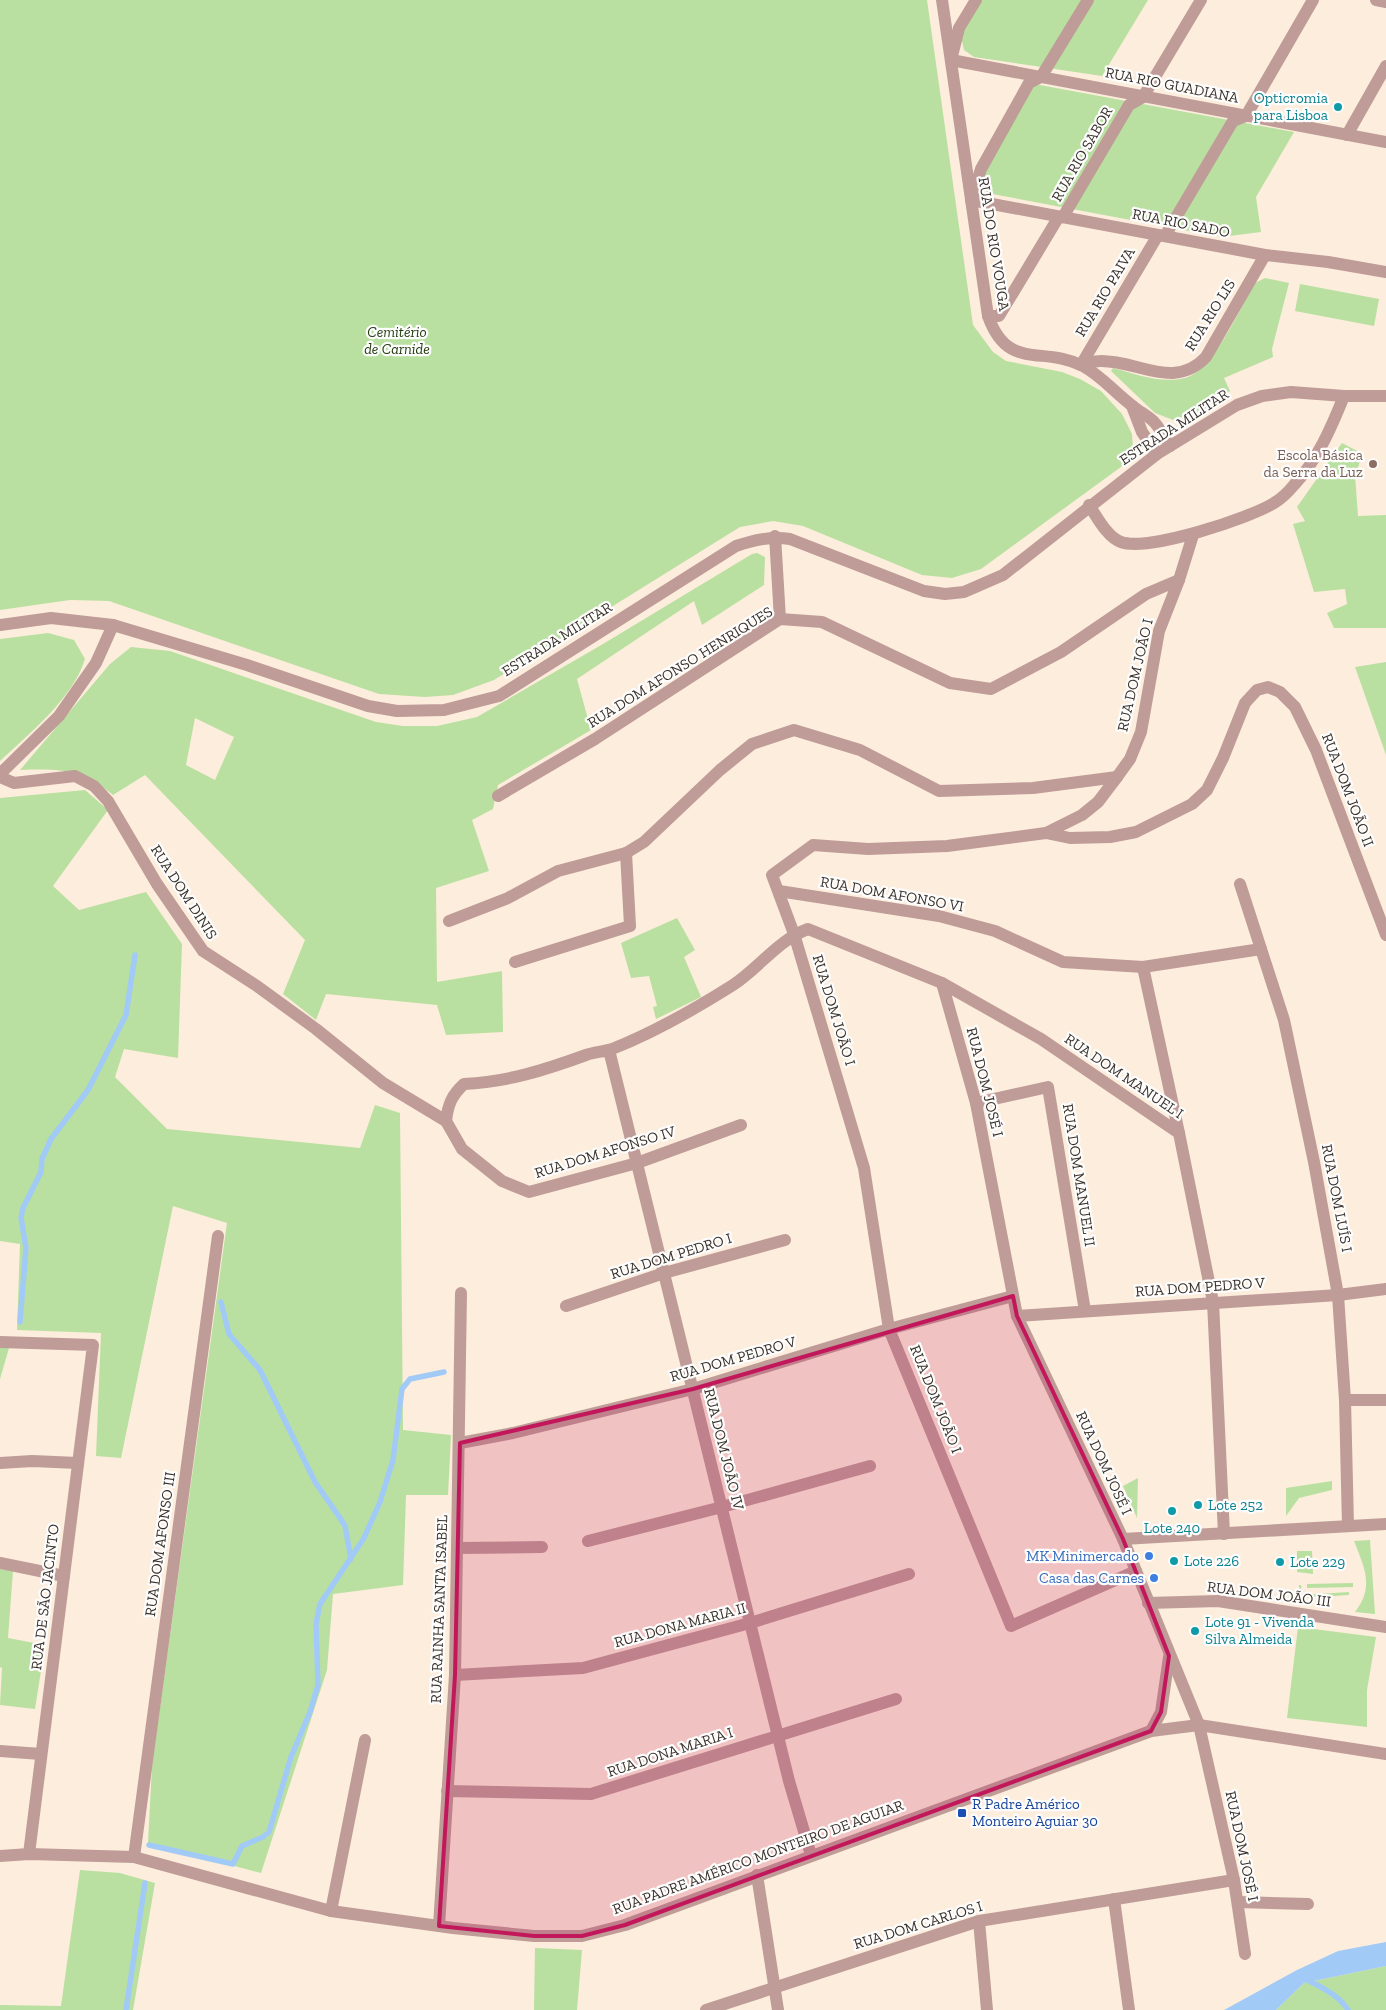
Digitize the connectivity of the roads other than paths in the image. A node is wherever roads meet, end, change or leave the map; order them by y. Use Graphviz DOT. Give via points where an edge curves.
graph roads {
  1 [pos="942,0"];
  2 [pos="976,0"];
  3 [pos="1088,0"];
  4 [pos="1201,0"];
  5 [pos="1313,0"];
  6 [pos="1376,0"];
  7 [pos="1386,2"];
  8 [pos="951,60"];
  9 [pos="1386,66"];
  10 [pos="1041,77"];
  11 [pos="1143,97"];
  12 [pos="1246,116"];
  13 [pos="1347,135"];
  14 [pos="1386,142"];
  15 [pos="971,200"];
  16 [pos="1063,217"];
  17 [pos="1161,235"];
  18 [pos="1265,255"];
  19 [pos="1386,272"];
  20 [pos="988,316"];
  21 [pos="1081,365"];
  22 [pos="1344,396"];
  23 [pos="1386,396"];
  24 [pos="1132,406"];
  25 [pos="1170,446"];
  26 [pos="1157,454"];
  27 [pos="1089,505"];
  28 [pos="1193,535"];
  29 [pos="775,536"];
  30 [pos="1179,580"];
  31 [pos="780,619"];
  32 [pos="113,624"];
  33 [pos="0,625"];
  34 [pos="0,776"];
  35 [pos="1118,777"];
  36 [pos="498,796"];
  37 [pos="1046,833"];
  38 [pos="626,853"];
  39 [pos="1240,884"];
  40 [pos="779,891"];
  41 [pos="449,921"];
  42 [pos="794,934"];
  43 [pos="1386,934"];
  44 [pos="1260,949"];
  45 [pos="515,962"];
  46 [pos="1143,967"];
  47 [pos="942,983"];
  48 [pos="609,1050"];
  49 [pos="976,1103"];
  50 [pos="446,1121"];
  51 [pos="740,1125"];
  52 [pos="1179,1133"];
  53 [pos="637,1163"];
  54 [pos="218,1236"];
  55 [pos="785,1240"];
  56 [pos="664,1273"];
  57 [pos="1386,1289"];
  58 [pos="462,1293"];
  59 [pos="1338,1295"];
  60 [pos="1013,1296"];
  61 [pos="1213,1302"];
  62 [pos="566,1306"];
  63 [pos="1085,1311"];
  64 [pos="1017,1316"];
  65 [pos="889,1329"];
  66 [pos="0,1342"];
  67 [pos="693,1389"];
  68 [pos="1345,1400"];
  69 [pos="1386,1400"];
  70 [pos="460,1443"];
  71 [pos="0,1462"];
  72 [pos="78,1463"];
  73 [pos="870,1466"];
  74 [pos="722,1507"];
  75 [pos="1386,1524"];
  76 [pos="1348,1526"];
  77 [pos="1224,1534"];
  78 [pos="1123,1539"];
  79 [pos="588,1541"];
  80 [pos="542,1547"];
  81 [pos="458,1548"];
  82 [pos="0,1563"];
  83 [pos="1136,1571"];
  84 [pos="909,1574"];
  85 [pos="64,1576"];
  86 [pos="1148,1603"];
  87 [pos="750,1623"];
  88 [pos="1386,1627"];
  89 [pos="1169,1656"];
  90 [pos="455,1675"];
  91 [pos="896,1699"];
  92 [pos="1198,1725"];
  93 [pos="1151,1731"];
  94 [pos="778,1734"];
  95 [pos="365,1740"];
  96 [pos="0,1751"];
  97 [pos="41,1754"];
  98 [pos="1386,1754"];
  99 [pos="448,1791"];
  100 [pos="29,1854"];
  101 [pos="811,1855"];
  102 [pos="0,1856"];
  103 [pos="134,1857"];
  104 [pos="757,1875"];
  105 [pos="1234,1880"];
  106 [pos="1114,1899"];
  107 [pos="1238,1902"];
  108 [pos="1308,1904"];
  109 [pos="331,1911"];
  110 [pos="979,1921"];
  111 [pos="439,1926"];
  112 [pos="1245,1954"];
  113 [pos="774,1989"];
  114 [pos="706,2010"];
  115 [pos="778,2010"];
  116 [pos="987,2010"];
  117 [pos="1129,2010"];
  1 -- 8 [label="street, RUA DO RIO VOUGA"];
  2 -- 8 [label="street" via="959,28"];
  3 -- 10 [label="street"];
  4 -- 11 [label="street, RUA RIO SABOR"];
  5 -- 12 [label="street, RUA RIO PAIVA"];
  6 -- 7 [label="street"];
  8 -- 10 [label="street, RUA RIO GUADIANA"];
  8 -- 15 [label="street, RUA DO RIO VOUGA"];
  9 -- 13 [label="street"];
  10 -- 11 [label="street, RUA RIO GUADIANA"];
  10 -- 15 [label="street" via="1029,83 982,169"];
  11 -- 12 [label="street, RUA RIO GUADIANA"];
  11 -- 16 [label="street, RUA RIO SABOR" via="1129,105"];
  12 -- 13 [label="street, RUA RIO GUADIANA"];
  12 -- 17 [label="street, RUA RIO PAIVA" via="1233,121"];
  13 -- 14 [label="street, RUA RIO GUADIANA"];
  15 -- 16 [label="street, RUA RIO SADO"];
  15 -- 20 [label="street, RUA DO RIO VOUGA"];
  16 -- 17 [label="street, RUA RIO SADO"];
  16 -- 20 [label="street, RUA RIO SABOR" via="1058,218 999,316"];
  17 -- 18 [label="street, RUA RIO SADO"];
  17 -- 21 [label="street, RUA RIO PAIVA"];
  18 -- 19 [label="street, RUA RIO SADO"];
  18 -- 21 [label="street, RUA RIO LIS" via="1206,357 1194,368 1176,374 1100,361"];
  20 -- 21 [label="street, RUA DO RIO VOUGA" via="999,340 1016,352"];
  21 -- 24 [label="street, RUA DO RIO VOUGA" via="1106,381"];
  22 -- 23 [label="street, ESTRADA MILITAR"];
  22 -- 25 [label="street, ESTRADA MILITAR" via="1291,392 1262,396 1237,405"];
  22 -- 28 [label="street" via="1328,434 1295,485 1275,503"];
  24 -- 25 [label="street, RUA DO RIO VOUGA" via="1154,422"];
  24 -- 26 [label="street, RUA DO RIO VOUGA" via="1142,432"];
  25 -- 26 [label="street, ESTRADA MILITAR"];
  26 -- 27 [label="street, ESTRADA MILITAR"];
  27 -- 28 [label="street" via="1104,528 1121,542"];
  27 -- 29 [label="street, ESTRADA MILITAR" via="1003,575 964,592 945,594 924,591 851,561"];
  28 -- 30 [label="street, RUA DOM JOÃO I"];
  29 -- 31 [label="street"];
  29 -- 32 [label="street, ESTRADA MILITAR" via="736,546 499,696 444,710 405,712 368,706"];
  30 -- 31 [label="street, RUA DOM AFONSO HENRIQUES" via="1146,594 1061,652 991,689 950,683 822,622"];
  30 -- 35 [label="street, RUA DOM JOÃO I" via="1159,632 1141,732"];
  31 -- 36 [label="street, RUA DOM AFONSO HENRIQUES" via="595,739"];
  32 -- 33 [label="street, ESTRADA MILITAR" via="51,618"];
  32 -- 34 [label="street" via="96,663 59,716"];
  34 -- 50 [label="street, RUA DOM DINIS" via="14,783 75,776 94,786 108,801 157,884 203,951 316,1029 382,1083"];
  35 -- 37 [label="street, RUA DOM JOÃO I" via="1098,802 1082,815"];
  35 -- 38 [label="street" via="1033,788 939,791 860,750 794,730 752,744 644,842"];
  37 -- 40 [label="street, RUA DOM JOÃO I" via="947,846 868,849 813,846 772,875"];
  37 -- 43 [label="street, RUA DOM JOÃO II" via="1078,838 1136,832 1192,804 1207,790 1245,703 1257,690 1268,687 1280,692 1295,706 1316,750"];
  38 -- 41 [label="street" via="558,871 508,898"];
  38 -- 45 [label="street" via="630,926"];
  39 -- 44 [label="street, RUA DOM LUÍS I"];
  40 -- 42 [label="street, RUA DOM JOÃO I"];
  40 -- 46 [label="street, RUA DOM AFONSO VI" via="939,916 995,931 1063,962"];
  42 -- 47 [label="street, RUA DOM MANUEL I" via="808,929"];
  42 -- 48 [label="street" via="734,984 654,1030"];
  42 -- 65 [label="street, RUA DOM JOÃO I" via="864,1168"];
  44 -- 46 [label="street, RUA DOM AFONSO VI"];
  44 -- 59 [label="street, RUA DOM LUÍS I" via="1284,1020"];
  46 -- 52 [label="street"];
  47 -- 49 [label="street, RUA DOM JOSÉ I"];
  47 -- 52 [label="street, RUA DOM MANUEL I" via="1041,1039"];
  48 -- 50 [label="street" via="597,1051 536,1073 491,1083 464,1084 453,1094"];
  48 -- 53 [label="street, RUA DOM JOÃO IV"];
  49 -- 60 [label="street, RUA DOM JOSÉ I"];
  49 -- 63 [label="street, RUA DOM MANUEL II" via="1048,1087"];
  50 -- 53 [label="street, RUA DOM AFONSO IV" via="462,1149 502,1181 529,1192"];
  51 -- 53 [label="street, RUA DOM AFONSO IV"];
  52 -- 61 [label="street, RUA DOM MANUEL I"];
  53 -- 56 [label="street, RUA DOM JOÃO IV"];
  54 -- 103 [label="street, RUA DOM AFONSO III"];
  55 -- 56 [label="street, RUA DOM PEDRO I"];
  56 -- 62 [label="street, RUA DOM PEDRO I"];
  56 -- 67 [label="street, RUA DOM JOÃO IV"];
  57 -- 59 [label="street, RUA DOM PEDRO V"];
  58 -- 70 [label="street, RUA RAINHA SANTA ISABEL"];
  59 -- 61 [label="street, RUA DOM PEDRO V"];
  59 -- 68 [label="street, RUA DOM LUÍS I"];
  60 -- 64 [label="street, RUA DOM JOSÉ I"];
  60 -- 65 [label="street, RUA DOM PEDRO V"];
  61 -- 63 [label="street, RUA DOM PEDRO V"];
  61 -- 77 [label="street, RUA DOM MANUEL I"];
  63 -- 64 [label="street, RUA DOM PEDRO V"];
  64 -- 78 [label="street, RUA DOM JOSÉ I"];
  65 -- 67 [label="street, RUA DOM PEDRO V"];
  65 -- 83 [label="street, RUA DOM JOÃO I" via="1011,1626"];
  66 -- 72 [label="street, RUA DE SÃO JACINTO" via="93,1345"];
  67 -- 70 [label="street, RUA DOM PEDRO V"];
  67 -- 74 [label="street, RUA DOM JOÃO IV"];
  68 -- 69 [label="street"];
  68 -- 76 [label="street, RUA DOM LUÍS I"];
  70 -- 81 [label="street, RUA RAINHA SANTA ISABEL"];
  71 -- 72 [label="street"];
  72 -- 85 [label="street, RUA DE SÃO JACINTO"];
  73 -- 74 [label="street"];
  74 -- 79 [label="street"];
  74 -- 87 [label="street, RUA DOM JOÃO IV"];
  75 -- 76 [label="street"];
  76 -- 77 [label="street"];
  77 -- 78 [label="street"];
  78 -- 83 [label="street, RUA DOM JOSÉ I"];
  80 -- 81 [label="street"];
  81 -- 90 [label="street, RUA RAINHA SANTA ISABEL"];
  82 -- 85 [label="street"];
  83 -- 86 [label="street, RUA DOM JOSÉ I"];
  84 -- 87 [label="street, RUA DONA MARIA II"];
  85 -- 97 [label="street, RUA DE SÃO JACINTO"];
  86 -- 88 [label="street, RUA DOM JOÃO III" via="1218,1601"];
  86 -- 89 [label="street, RUA DOM JOSÉ I"];
  87 -- 90 [label="street, RUA DONA MARIA II" via="583,1668"];
  87 -- 94 [label="street, RUA DOM JOÃO IV"];
  89 -- 92 [label="street, RUA DOM JOSÉ I"];
  89 -- 93 [label="street" via="1161,1712"];
  90 -- 99 [label="street, RUA RAINHA SANTA ISABEL"];
  91 -- 94 [label="street, RUA DONA MARIA I"];
  92 -- 93 [label="street, RUA PADRE AMÉRICO MONTEIRO DE AGUIAR"];
  92 -- 98 [label="street, RUA PADRE AMÉRICO MONTEIRO DE AGUIAR"];
  92 -- 105 [label="street, RUA DOM JOSÉ I"];
  93 -- 101 [label="street, RUA PADRE AMÉRICO MONTEIRO DE AGUIAR"];
  94 -- 99 [label="street, RUA DONA MARIA I" via="591,1794"];
  94 -- 101 [label="street, RUA DOM JOÃO IV"];
  95 -- 109 [label="street"];
  96 -- 97 [label="street"];
  97 -- 100 [label="street, RUA DE SÃO JACINTO"];
  99 -- 111 [label="street, RUA RAINHA SANTA ISABEL"];
  100 -- 102 [label="street, RUA PADRE AMÉRICO MONTEIRO DE AGUIAR"];
  100 -- 103 [label="street, RUA PADRE AMÉRICO MONTEIRO DE AGUIAR"];
  101 -- 104 [label="street, RUA PADRE AMÉRICO MONTEIRO DE AGUIAR"];
  103 -- 109 [label="street, RUA PADRE AMÉRICO MONTEIRO DE AGUIAR"];
  104 -- 111 [label="street, RUA PADRE AMÉRICO MONTEIRO DE AGUIAR" via="625,1925 582,1936 534,1936"];
  104 -- 113 [label="street"];
  105 -- 106 [label="street, RUA DOM CARLOS I"];
  105 -- 107 [label="street, RUA DOM JOSÉ I"];
  106 -- 110 [label="street, RUA DOM CARLOS I"];
  106 -- 117 [label="street"];
  107 -- 108 [label="street"];
  107 -- 112 [label="street, RUA DOM JOSÉ I"];
  109 -- 111 [label="street, RUA PADRE AMÉRICO MONTEIRO DE AGUIAR"];
  110 -- 113 [label="street, RUA DOM CARLOS I"];
  110 -- 116 [label="street"];
  113 -- 114 [label="street, RUA DOM CARLOS I"];
  113 -- 115 [label="street"];
}
